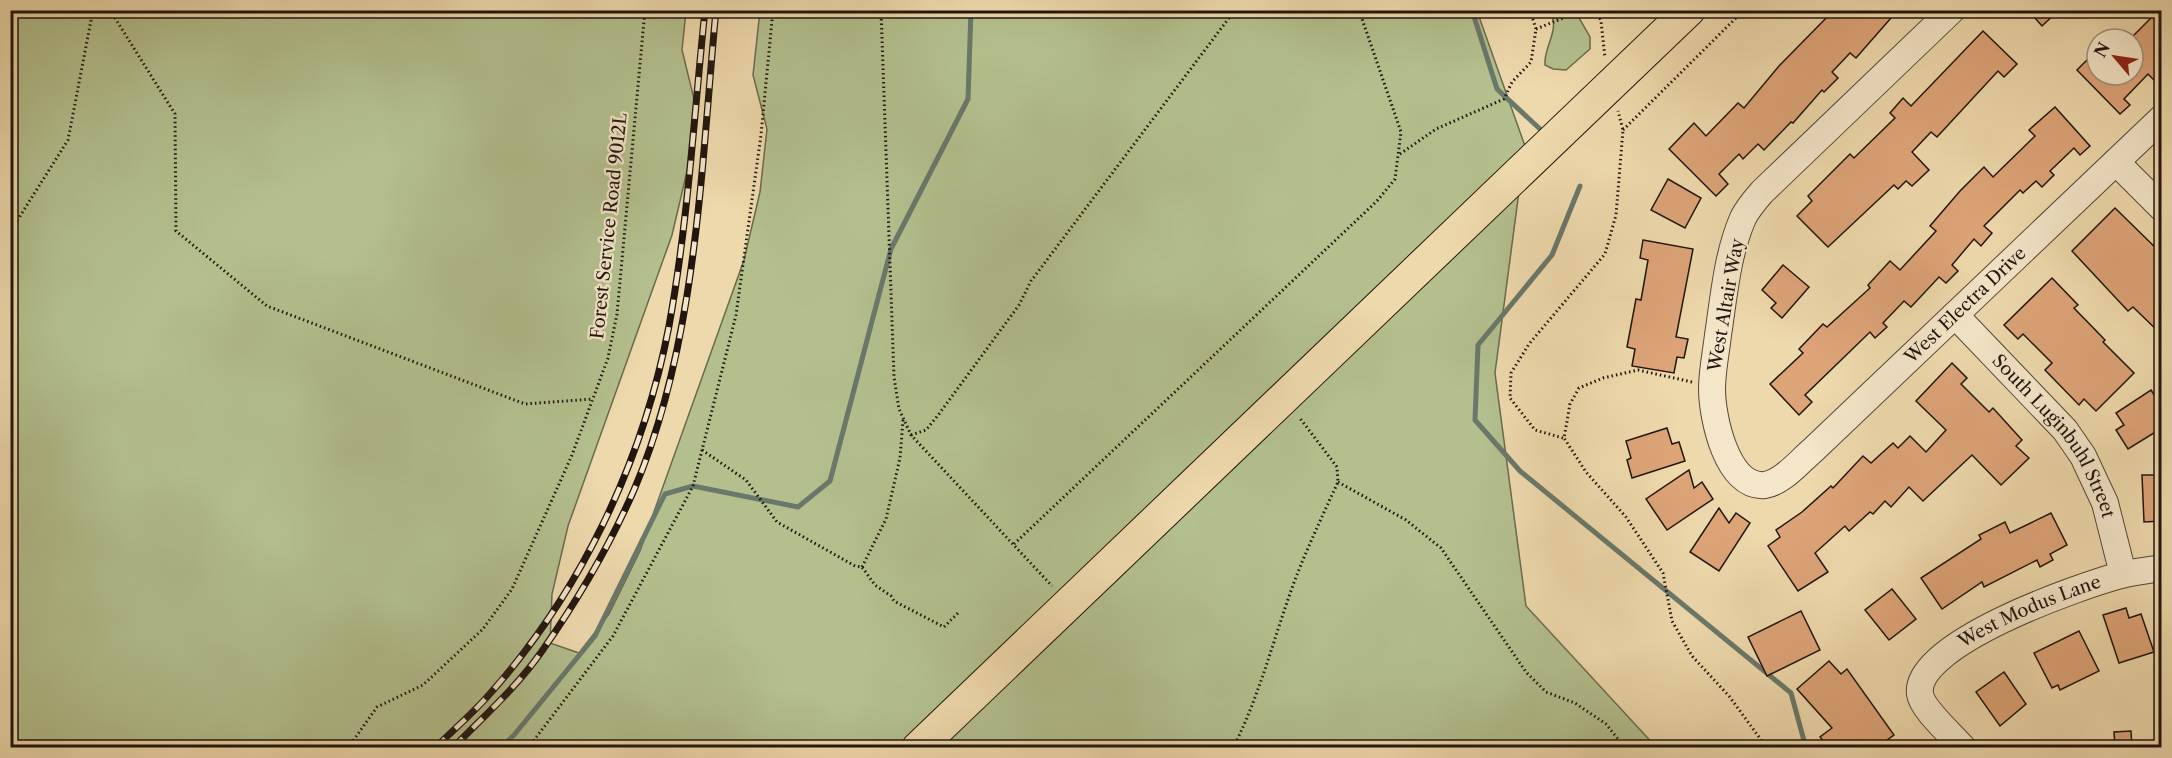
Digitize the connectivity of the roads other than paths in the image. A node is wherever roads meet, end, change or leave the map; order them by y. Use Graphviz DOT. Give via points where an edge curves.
graph roads {
  1 [pos="1689,10"];
  2 [pos="1952,10"];
  3 [pos="2162,118"];
  4 [pos="2116,162"];
  5 [pos="2162,208"];
  6 [pos="1955,315"];
  7 [pos="1763,485"];
  8 [pos="2162,568"];
  9 [pos="2123,574"];
  10 [pos="918,747"];
  11 [pos="1963,747"];
  1 -- 10 [label="main road"];
  2 -- 7 [label="street, West Altair Way" via="1750,206 1737,233 1712,387 1715,416 1732,467 1748,480"];
  3 -- 4 [label="street, West Electra Drive"];
  4 -- 5 [label="street"];
  4 -- 6 [label="street, West Electra Drive"];
  6 -- 7 [label="street, West Electra Drive" via="1813,450 1780,478"];
  6 -- 9 [label="street, South Luginbuhl Street" via="2065,430 2084,456 2105,503"];
  8 -- 9 [label="street, West Modus Lane"];
  9 -- 11 [label="street, West Modus Lane" via="2074,590 1993,625 1927,669 1920,686 1925,705"];
}
